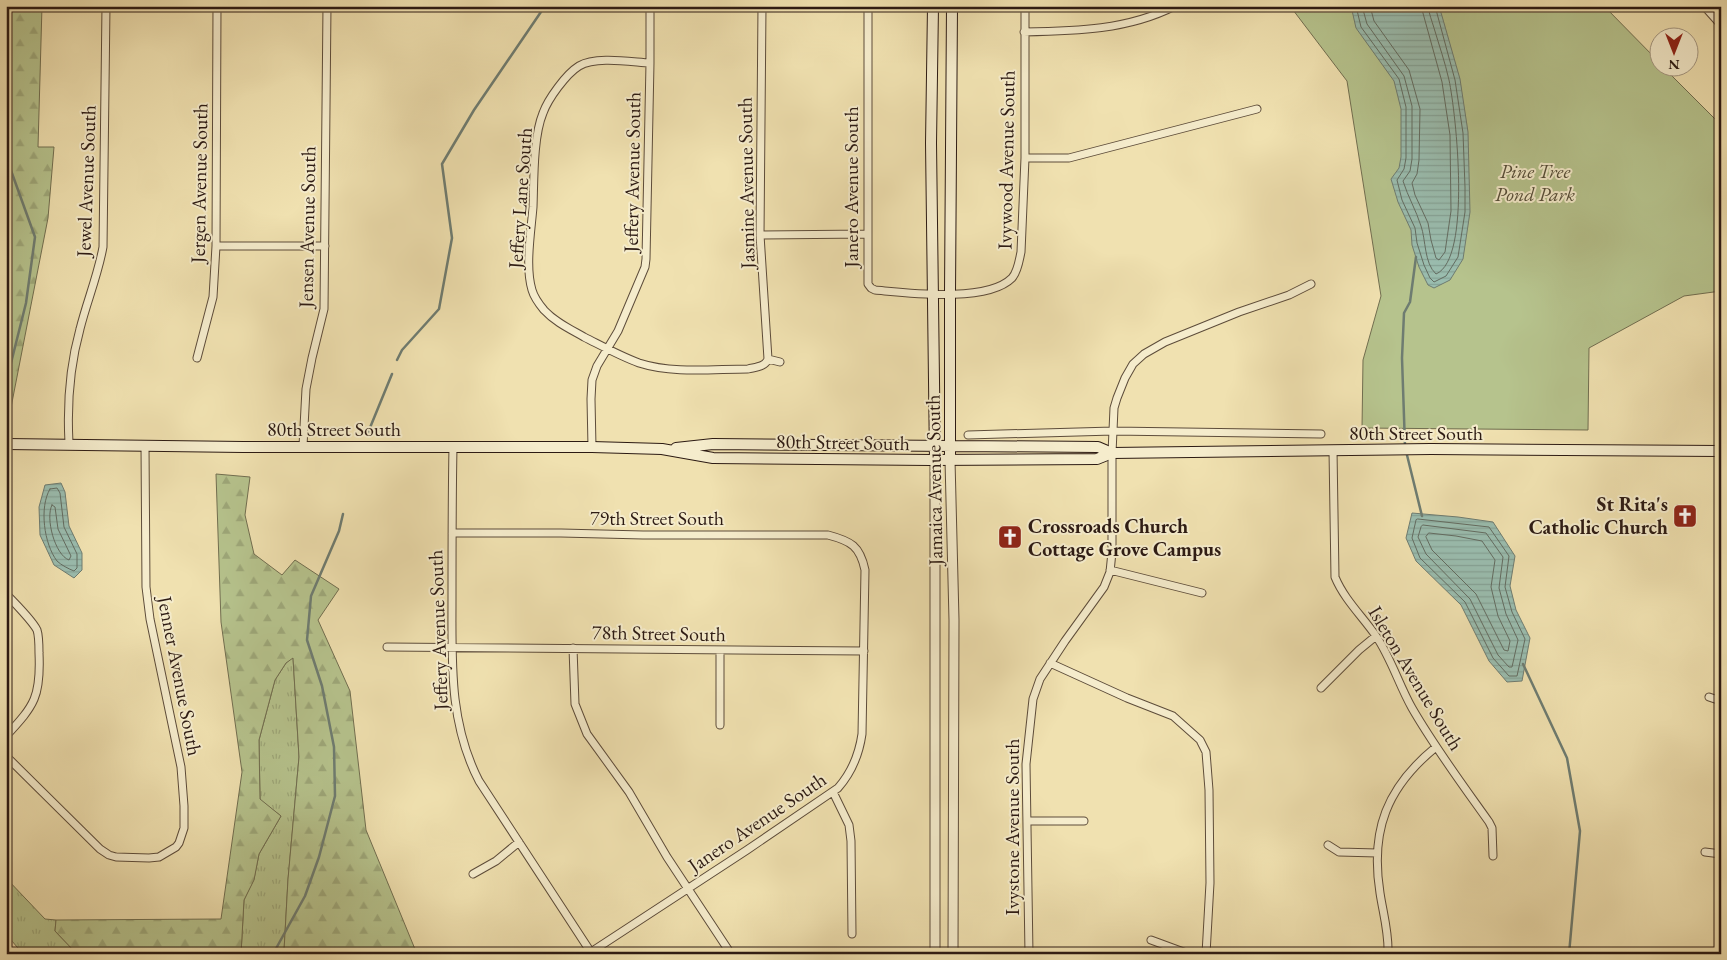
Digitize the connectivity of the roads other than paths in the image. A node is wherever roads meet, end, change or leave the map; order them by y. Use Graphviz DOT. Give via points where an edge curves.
graph roads {
  1 [pos="106,6"];
  2 [pos="217,6"];
  3 [pos="327,6"];
  4 [pos="650,6"];
  5 [pos="762,6"];
  6 [pos="868,6"];
  7 [pos="933,6"];
  8 [pos="952,6"];
  9 [pos="1025,6"];
  10 [pos="1175,6"];
  11 [pos="1704,6"];
  12 [pos="1721,25"];
  13 [pos="1024,32"];
  14 [pos="650,63"];
  15 [pos="1257,109"];
  16 [pos="1025,158"];
  17 [pos="760,234"];
  18 [pos="867,234"];
  19 [pos="216,246"];
  20 [pos="325,246"];
  21 [pos="1311,284"];
  22 [pos="950,293"];
  23 [pos="932,294"];
  24 [pos="607,349"];
  25 [pos="197,358"];
  26 [pos="768,359"];
  27 [pos="780,362"];
  28 [pos="1113,430"];
  29 [pos="1322,434"];
  30 [pos="968,435"];
  31 [pos="69,443"];
  32 [pos="6,444"];
  33 [pos="145,444"];
  34 [pos="935,445"];
  35 [pos="950,445"];
  36 [pos="303,446"];
  37 [pos="453,447"];
  38 [pos="592,447"];
  39 [pos="662,449"];
  40 [pos="1333,450"];
  41 [pos="1721,450"];
  42 [pos="1112,453"];
  43 [pos="935,460"];
  44 [pos="950,460"];
  45 [pos="452,533"];
  46 [pos="859,550"];
  47 [pos="1110,570"];
  48 [pos="1202,593"];
  49 [pos="6,594"];
  50 [pos="1376,636"];
  51 [pos="387,646"];
  52 [pos="452,647"];
  53 [pos="573,648"];
  54 [pos="720,650"];
  55 [pos="864,652"];
  56 [pos="1050,663"];
  57 [pos="1321,688"];
  58 [pos="1709,696"];
  59 [pos="1721,701"];
  60 [pos="720,725"];
  61 [pos="6,736"];
  62 [pos="1436,747"];
  63 [pos="6,756"];
  64 [pos="833,792"];
  65 [pos="1028,821"];
  66 [pos="1084,821"];
  67 [pos="519,842"];
  68 [pos="1328,845"];
  69 [pos="1705,852"];
  70 [pos="1377,853"];
  71 [pos="1721,854"];
  72 [pos="1493,856"];
  73 [pos="473,874"];
  74 [pos="688,888"];
  75 [pos="852,934"];
  76 [pos="1151,940"];
  77 [pos="591,953"];
  78 [pos="731,954"];
  79 [pos="935,954"];
  80 [pos="953,954"];
  81 [pos="1029,954"];
  82 [pos="1189,954"];
  83 [pos="1206,954"];
  84 [pos="1388,954"];
  1 -- 31 [label="street, Jewel Avenue South" via="103,247 80,330 71,378"];
  2 -- 19 [label="street, Jergen Avenue South"];
  3 -- 20 [label="street, Jensen Avenue South"];
  4 -- 14 [label="street, Jeffery Avenue South"];
  5 -- 17 [label="street, Jasmine Avenue South"];
  6 -- 18 [label="street, Janero Avenue South"];
  7 -- 23 [label="main road, Jamaica Avenue South"];
  8 -- 22 [label="main road, Jamaica Avenue South"];
  9 -- 13 [label="street, Ivywood Avenue South"];
  10 -- 13 [label="street" via="1142,21 1124,25 1076,31"];
  11 -- 12 [label="street"];
  13 -- 16 [label="street, Ivywood Avenue South"];
  14 -- 24 [label="street, Jeffery Avenue South" via="645,267"];
  14 -- 24 [label="street, Jeffery Lane South" via="597,61 579,66 550,98 542,114 536,144 529,267 532,290 545,311 558,322"];
  15 -- 16 [label="street" via="1069,158"];
  16 -- 22 [label="street, Ivywood Avenue South" via="1021,252 1012,277 984,291"];
  17 -- 18 [label="street"];
  17 -- 26 [label="street, Jasmine Avenue South"];
  18 -- 23 [label="street, Janero Avenue South" via="868,284 871,288"];
  19 -- 20 [label="street"];
  19 -- 25 [label="street, Jergen Avenue South" via="213,297"];
  20 -- 36 [label="street, Jensen Avenue South" via="324,309 306,389"];
  21 -- 28 [label="street, Ivystone Avenue South" via="1165,342 1144,354 1133,364 1119,392"];
  22 -- 23 [label="street, Janero Avenue South"];
  22 -- 35 [label="main road, Jamaica Avenue South"];
  23 -- 34 [label="main road, Jamaica Avenue South"];
  24 -- 26 [label="street, Jeffery Lane South" via="640,363 666,368 748,369 761,367"];
  24 -- 38 [label="street, Jeffery Avenue South" via="592,380"];
  26 -- 27 [label="street"];
  28 -- 29 [label="street, 80th Street South"];
  28 -- 30 [label="street, 80th Street South"];
  28 -- 42 [label="street, Ivystone Avenue South"];
  31 -- 32 [label="main road, 80th Street South"];
  31 -- 33 [label="main road, 80th Street South"];
  33 -- 36 [label="main road, 80th Street South"];
  33 -- 63 [label="street, Jenner Avenue South" via="146,587 181,767 184,828 179,843 159,857 109,855"];
  34 -- 35 [label="main road, 80th Street South"];
  34 -- 39 [label="main road, 80th Street South" via="713,444"];
  34 -- 43 [label="main road, Jamaica Avenue South"];
  35 -- 42 [label="main road, 80th Street South" via="1098,447"];
  35 -- 44 [label="main road, Jamaica Avenue South"];
  36 -- 37 [label="main road, 80th Street South"];
  37 -- 38 [label="main road, 80th Street South"];
  37 -- 45 [label="street, Jeffery Avenue South"];
  38 -- 39 [label="main road, 80th Street South"];
  39 -- 43 [label="main road, 80th Street South" via="713,458"];
  40 -- 41 [label="main road, 80th Street South"];
  40 -- 42 [label="main road, 80th Street South"];
  40 -- 50 [label="street, Isleton Avenue South" via="1335,577"];
  42 -- 44 [label="main road, 80th Street South" via="1098,459"];
  42 -- 47 [label="street, Ivystone Avenue South"];
  43 -- 44 [label="main road, 80th Street South"];
  43 -- 79 [label="street, Jamaica Avenue South"];
  44 -- 80 [label="street, Jamaica Avenue South" via="954,620"];
  45 -- 46 [label="street, 79th Street South" via="828,535 843,539"];
  45 -- 52 [label="street, Jeffery Avenue South"];
  46 -- 55 [label="street, Janero Avenue South" via="865,570"];
  47 -- 48 [label="street"];
  47 -- 56 [label="street, Ivystone Avenue South" via="1104,587"];
  49 -- 61 [label="street" via="37,630 40,658 39,684 33,704"];
  50 -- 57 [label="street"];
  50 -- 62 [label="street, Isleton Avenue South" via="1403,692"];
  51 -- 52 [label="street, 78th Street South"];
  52 -- 53 [label="street, 78th Street South"];
  52 -- 67 [label="street, Jeffery Avenue South" via="455,706 463,743 479,781"];
  53 -- 54 [label="street, 78th Street South"];
  53 -- 74 [label="street" via="575,704 580,720"];
  54 -- 55 [label="street, 78th Street South"];
  54 -- 60 [label="street"];
  55 -- 64 [label="street, Janero Avenue South" via="860,746 847,777"];
  56 -- 65 [label="street, Ivystone Avenue South" via="1033,700 1026,764"];
  56 -- 83 [label="street" via="1173,716 1200,740 1206,752 1209,790 1210,883"];
  58 -- 59 [label="street"];
  62 -- 70 [label="street" via="1420,760 1389,802 1384,811"];
  62 -- 72 [label="street, Isleton Avenue South" via="1489,822"];
  64 -- 74 [label="street, Janero Avenue South"];
  64 -- 75 [label="street" via="849,826"];
  65 -- 66 [label="street"];
  65 -- 81 [label="street, Ivystone Avenue South"];
  67 -- 73 [label="street"];
  67 -- 77 [label="street, Jeffery Avenue South"];
  68 -- 70 [label="street" via="1339,852"];
  69 -- 71 [label="street"];
  70 -- 84 [label="street"];
  74 -- 77 [label="street, Janero Avenue South"];
  74 -- 78 [label="street"];
  76 -- 82 [label="street"];
}
